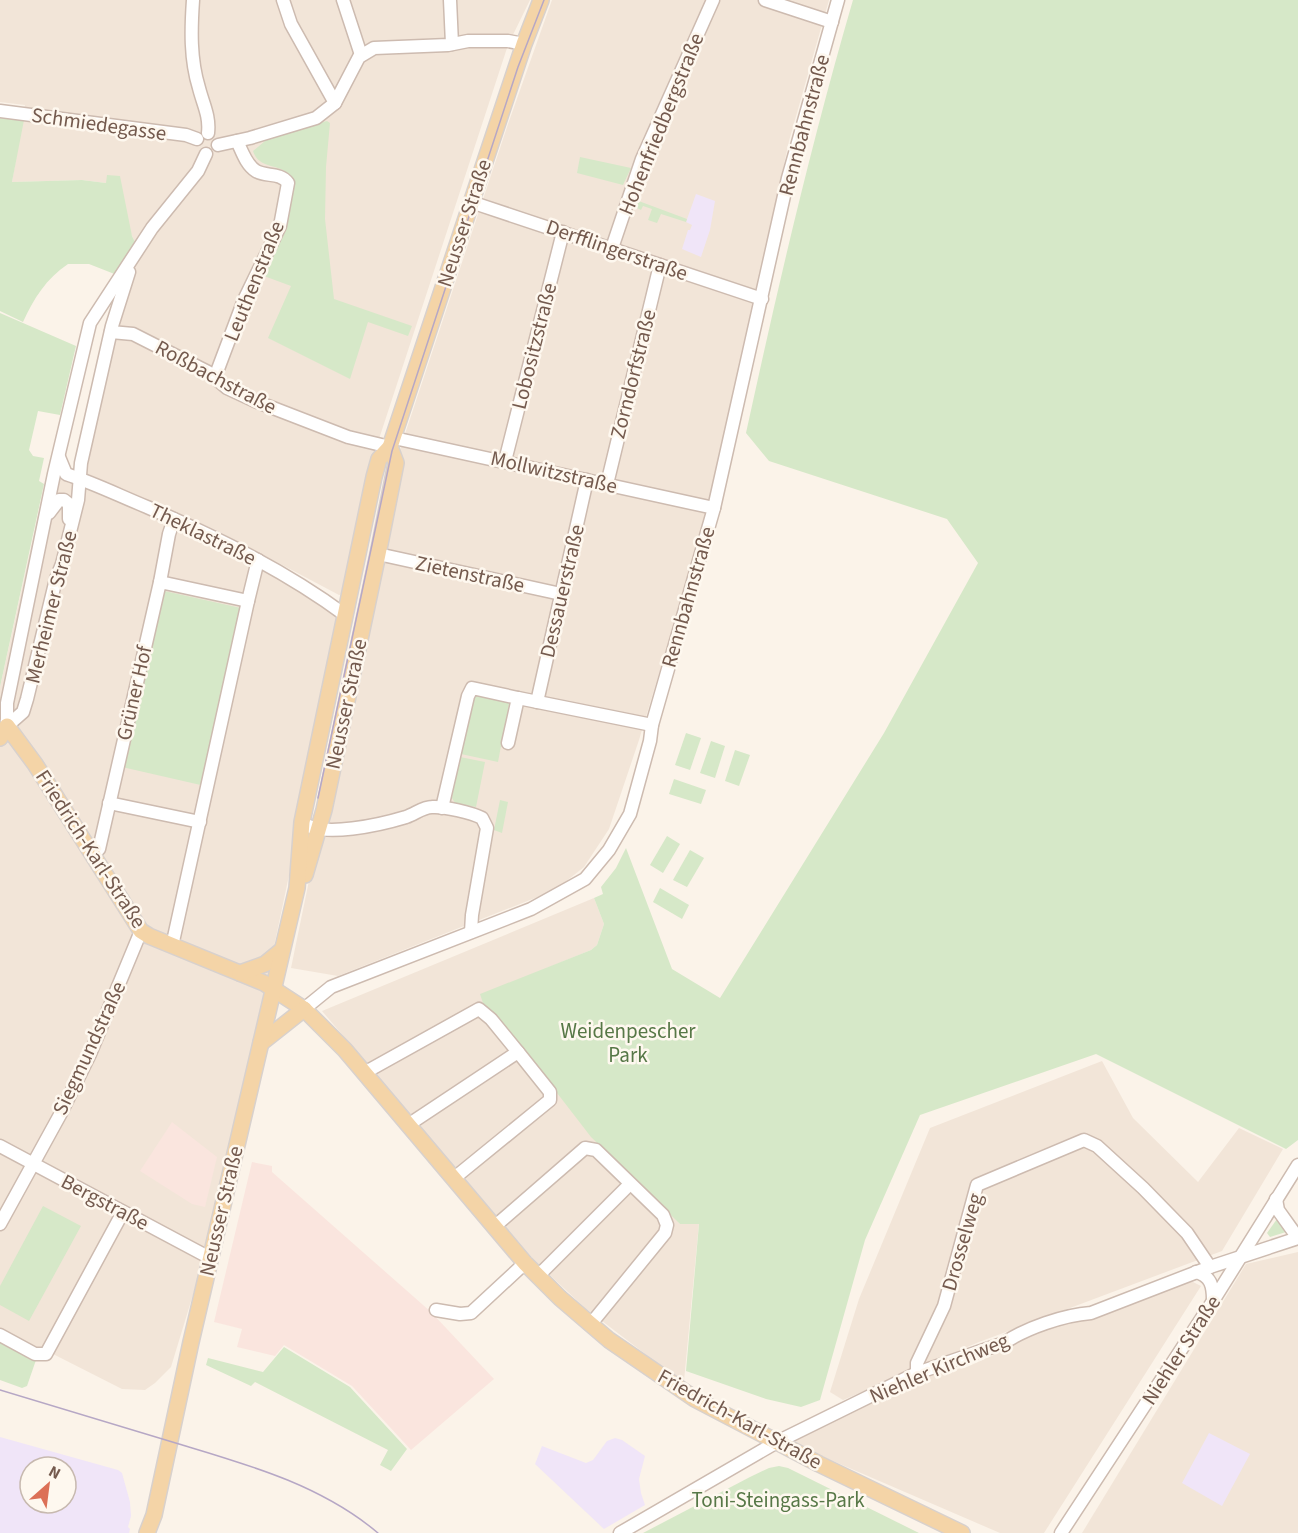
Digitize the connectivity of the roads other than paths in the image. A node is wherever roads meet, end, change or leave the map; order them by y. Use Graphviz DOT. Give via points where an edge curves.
graph roads {
  1 [pos="193,0"];
  2 [pos="283,0"];
  3 [pos="343,0"];
  4 [pos="450,0"];
  5 [pos="542,0"];
  6 [pos="713,0"];
  7 [pos="765,0"];
  8 [pos="838,0"];
  9 [pos="832,22"];
  10 [pos="452,44"];
  11 [pos="524,44"];
  12 [pos="361,55"];
  13 [pos="335,102"];
  14 [pos="0,111"];
  15 [pos="203,136"];
  16 [pos="237,141"];
  17 [pos="218,145"];
  18 [pos="206,154"];
  19 [pos="471,202"];
  20 [pos="563,232"];
  21 [pos="612,248"];
  22 [pos="135,256"];
  23 [pos="660,265"];
  24 [pos="762,299"];
  25 [pos="90,323"];
  26 [pos="111,329"];
  27 [pos="215,377"];
  28 [pos="392,443"];
  29 [pos="58,456"];
  30 [pos="505,461"];
  31 [pos="80,479"];
  32 [pos="587,480"];
  33 [pos="607,484"];
  34 [pos="51,494"];
  35 [pos="714,508"];
  36 [pos="46,517"];
  37 [pos="174,519"];
  38 [pos="70,535"];
  39 [pos="378,554"];
  40 [pos="258,560"];
  41 [pos="160,582"];
  42 [pos="350,593"];
  43 [pos="561,594"];
  44 [pos="321,597"];
  45 [pos="248,601"];
  46 [pos="345,615"];
  47 [pos="518,698"];
  48 [pos="537,702"];
  49 [pos="652,725"];
  50 [pos="2,728"];
  51 [pos="508,742"];
  52 [pos="109,803"];
  53 [pos="442,808"];
  54 [pos="200,822"];
  55 [pos="302,822"];
  56 [pos="318,828"];
  57 [pos="93,854"];
  58 [pos="297,888"];
  59 [pos="141,931"];
  60 [pos="471,932"];
  61 [pos="172,945"];
  62 [pos="282,950"];
  63 [pos="240,973"];
  64 [pos="274,988"];
  65 [pos="304,1009"];
  66 [pos="261,1043"];
  67 [pos="518,1052"];
  68 [pos="364,1073"];
  69 [pos="408,1125"];
  70 [pos="0,1146"];
  71 [pos="32,1163"];
  72 [pos="1298,1165"];
  73 [pos="453,1179"];
  74 [pos="630,1184"];
  75 [pos="1276,1199"];
  76 [pos="123,1212"];
  77 [pos="0,1224"];
  78 [pos="494,1227"];
  79 [pos="1298,1238"];
  80 [pos="1242,1255"];
  81 [pos="210,1258"];
  82 [pos="525,1263"];
  83 [pos="1210,1267"];
  84 [pos="1196,1272"];
  85 [pos="538,1276"];
  86 [pos="1213,1301"];
  87 [pos="436,1310"];
  88 [pos="590,1325"];
  89 [pos="0,1335"];
  90 [pos="917,1373"];
  91 [pos="777,1442"];
  92 [pos="147,1533"];
  93 [pos="620,1533"];
  94 [pos="962,1533"];
  95 [pos="1061,1533"];
  1 -- 15 [label="street" via="191,44 198,87 210,121"];
  2 -- 13 [label="street" via="291,24"];
  3 -- 12 [label="street"];
  4 -- 10 [label="street"];
  5 -- 11 [label="main road, Neusser Straße"];
  6 -- 21 [label="street, Hohenfriedbergstraße" via="642,159"];
  7 -- 9 [label="street"];
  8 -- 9 [label="street, Rennbahnstraße"];
  9 -- 24 [label="street, Rennbahnstraße" via="788,178"];
  10 -- 11 [label="street"];
  10 -- 12 [label="street" via="383,46"];
  11 -- 19 [label="main road, Neusser Straße"];
  12 -- 13 [label="street"];
  13 -- 16 [label="street" via="310,121"];
  14 -- 15 [label="street, Schmiedegasse"];
  15 -- 17 [label="street" via="214,136"];
  15 -- 18 [label="street, Schmiedegasse" via="198,149"];
  16 -- 17 [label="street"];
  16 -- 27 [label="street, Leuthenstraße" via="248,164 257,172 281,177 288,183 280,226 244,300"];
  17 -- 18 [label="street"];
  18 -- 22 [label="street, Merheimer Straße" via="198,171 152,228"];
  19 -- 20 [label="street, Derfflingerstraße"];
  19 -- 28 [label="main road, Neusser Straße"];
  20 -- 21 [label="street, Derfflingerstraße"];
  20 -- 30 [label="street, Lobositzstraße"];
  21 -- 23 [label="street, Derfflingerstraße"];
  22 -- 25 [label="street, Merheimer Straße"];
  22 -- 26 [label="street, Merheimer Straße"];
  23 -- 24 [label="street, Derfflingerstraße"];
  23 -- 33 [label="street, Zorndorfstraße"];
  24 -- 35 [label="street, Rennbahnstraße"];
  25 -- 26 [label="street" via="99,319"];
  25 -- 29 [label="street, Merheimer Straße"];
  26 -- 27 [label="street, Roßbachstraße" via="133,334"];
  26 -- 31 [label="street, Merheimer Straße"];
  27 -- 28 [label="street, Roßbachstraße" via="227,387 275,409 348,437"];
  28 -- 30 [label="street, Mollwitzstraße"];
  28 -- 39 [label="main road, Neusser Straße" via="396,463"];
  28 -- 42 [label="main road, Neusser Straße" via="380,459 374,477"];
  29 -- 31 [label="street" via="66,474"];
  29 -- 34 [label="street, Merheimer Straße"];
  30 -- 32 [label="street, Mollwitzstraße"];
  31 -- 34 [label="street" via="60,484"];
  31 -- 37 [label="street, Theklastraße"];
  31 -- 38 [label="street, Merheimer Straße"];
  32 -- 33 [label="street, Mollwitzstraße"];
  32 -- 43 [label="street, Dessauerstraße"];
  33 -- 35 [label="street, Mollwitzstraße"];
  34 -- 36 [label="street, Merheimer Straße"];
  35 -- 49 [label="street, Rennbahnstraße"];
  36 -- 38 [label="street" via="59,500 69,504"];
  36 -- 50 [label="street, Merheimer Straße"];
  37 -- 40 [label="street, Theklastraße"];
  37 -- 41 [label="street, Grüner Hof"];
  38 -- 50 [label="street, Merheimer Straße" via="23,712"];
  39 -- 43 [label="street, Zietenstraße"];
  39 -- 56 [label="main road, Neusser Straße"];
  40 -- 44 [label="street, Theklastraße"];
  40 -- 45 [label="street"];
  41 -- 45 [label="street"];
  41 -- 52 [label="street, Grüner Hof"];
  42 -- 44 [label="street"];
  42 -- 46 [label="main road, Neusser Straße"];
  43 -- 48 [label="street, Dessauerstraße"];
  44 -- 46 [label="street, Theklastraße"];
  45 -- 54 [label="street"];
  46 -- 55 [label="main road, Neusser Straße"];
  47 -- 48 [label="street"];
  47 -- 51 [label="street"];
  47 -- 53 [label="street" via="472,688 469,691"];
  48 -- 49 [label="street"];
  49 -- 60 [label="street, Rennbahnstraße" via="630,813 592,872 531,909"];
  50 -- 57 [label="main road, Friedrich-Karl-Straße" via="35,764"];
  52 -- 54 [label="street"];
  52 -- 57 [label="street, Grüner Hof" via="99,849"];
  53 -- 56 [label="street" via="429,807 400,819 348,830"];
  53 -- 60 [label="street" via="478,816 487,824"];
  54 -- 61 [label="street"];
  55 -- 56 [label="street"];
  55 -- 58 [label="main road, Neusser Straße"];
  56 -- 58 [label="main road, Neusser Straße"];
  57 -- 59 [label="main road, Friedrich-Karl-Straße"];
  58 -- 62 [label="main road, Neusser Straße"];
  59 -- 61 [label="main road, Friedrich-Karl-Straße"];
  59 -- 71 [label="street, Siegmundstraße" via="90,1054"];
  60 -- 65 [label="street, Rennbahnstraße" via="331,987"];
  61 -- 63 [label="main road, Friedrich-Karl-Straße"];
  62 -- 63 [label="main road" via="265,964"];
  62 -- 64 [label="main road, Neusser Straße"];
  63 -- 64 [label="main road, Friedrich-Karl-Straße"];
  64 -- 65 [label="main road, Friedrich-Karl-Straße"];
  64 -- 66 [label="main road, Neusser Straße"];
  65 -- 66 [label="main road"];
  65 -- 68 [label="main road, Friedrich-Karl-Straße"];
  66 -- 81 [label="main road, Neusser Straße"];
  67 -- 68 [label="street" via="479,1009"];
  67 -- 69 [label="street"];
  67 -- 73 [label="street" via="550,1092 550,1100"];
  68 -- 69 [label="main road, Friedrich-Karl-Straße"];
  69 -- 73 [label="main road, Friedrich-Karl-Straße"];
  70 -- 71 [label="street, Bergstraße"];
  71 -- 76 [label="street, Bergstraße"];
  71 -- 77 [label="street, Siegmundstraße"];
  72 -- 75 [label="street, Niehler Straße"];
  73 -- 78 [label="main road, Friedrich-Karl-Straße"];
  74 -- 78 [label="street" via="596,1150 585,1148"];
  74 -- 85 [label="street"];
  74 -- 88 [label="street" via="665,1217 667,1228"];
  75 -- 79 [label="street" via="1278,1210"];
  75 -- 80 [label="street, Niehler Straße"];
  76 -- 81 [label="street, Bergstraße"];
  76 -- 89 [label="street" via="45,1355"];
  78 -- 82 [label="main road, Friedrich-Karl-Straße"];
  79 -- 80 [label="street, Niehler Kirchweg"];
  80 -- 83 [label="street, Niehler Kirchweg"];
  80 -- 86 [label="street, Niehler Straße"];
  81 -- 92 [label="main road, Neusser Straße"];
  82 -- 85 [label="main road, Friedrich-Karl-Straße"];
  82 -- 87 [label="street" via="471,1312"];
  83 -- 84 [label="street, Niehler Kirchweg"];
  83 -- 90 [label="street, Drosselweg" via="1187,1233 1158,1203 1097,1146 1084,1140 977,1185 944,1305 917,1363"];
  84 -- 86 [label="street" via="1211,1282"];
  84 -- 90 [label="street, Niehler Kirchweg"];
  85 -- 88 [label="main road, Friedrich-Karl-Straße"];
  86 -- 95 [label="street, Niehler Straße"];
  88 -- 91 [label="main road, Friedrich-Karl-Straße" via="682,1391"];
  90 -- 91 [label="street, Niehler Kirchweg"];
  91 -- 93 [label="street, Niehler Kirchweg"];
  91 -- 94 [label="main road, Friedrich-Karl-Straße"];
}
